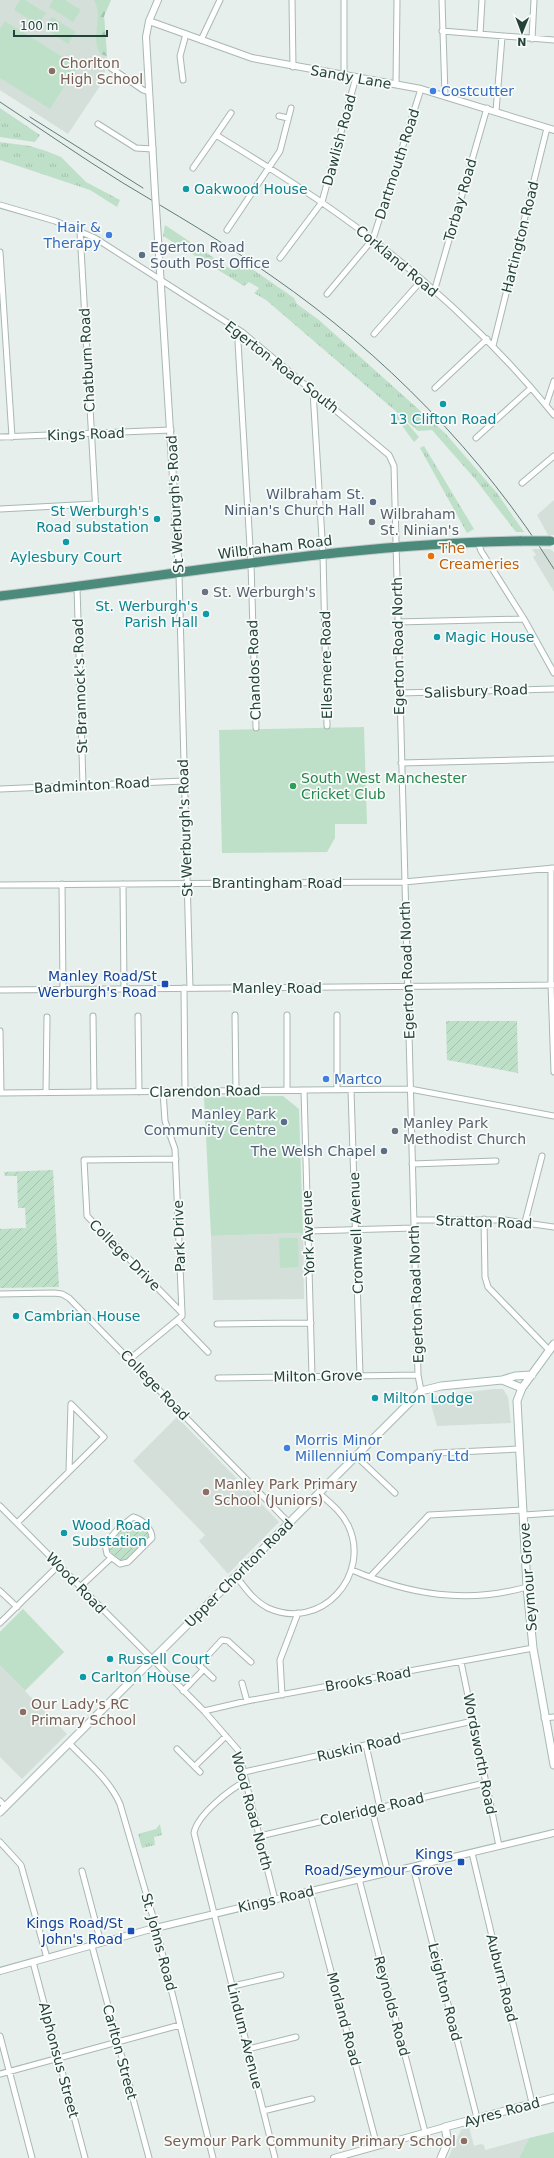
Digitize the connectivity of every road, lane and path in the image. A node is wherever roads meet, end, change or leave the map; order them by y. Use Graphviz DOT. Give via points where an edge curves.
graph roads {
  1 [pos="158,0"];
  2 [pos="220,0"];
  3 [pos="292,0"];
  4 [pos="344,0"];
  5 [pos="397,0"];
  6 [pos="442,0"];
  7 [pos="482,0"];
  8 [pos="534,0"];
  9 [pos="149,20"];
  10 [pos="442,31"];
  11 [pos="186,34"];
  12 [pos="480,34"];
  13 [pos="502,37"];
  14 [pos="532,39"];
  15 [pos="201,40"];
  16 [pos="554,40"];
  17 [pos="293,67"];
  18 [pos="111,68"];
  19 [pos="344,75"];
  20 [pos="356,77"];
  21 [pos="183,80"];
  22 [pos="396,84"];
  23 [pos="421,89"];
  24 [pos="149,92"];
  25 [pos="445,95"];
  26 [pos="291,108"];
  27 [pos="487,108"];
  28 [pos="496,111"];
  29 [pos="231,113"];
  30 [pos="279,116"];
  31 [pos="288,118"];
  32 [pos="98,124"];
  33 [pos="551,129"];
  34 [pos="216,135"];
  35 [pos="153,149"];
  36 [pos="193,168"];
  37 [pos="270,168"];
  38 [pos="322,202"];
  39 [pos="0,204"];
  40 [pos="227,230"];
  41 [pos="80,231"];
  42 [pos="373,239"];
  43 [pos="0,252"];
  44 [pos="280,258"];
  45 [pos="160,281"];
  46 [pos="421,281"];
  47 [pos="434,292"];
  48 [pos="327,294"];
  49 [pos="242,332"];
  50 [pos="374,334"];
  51 [pos="487,339"];
  52 [pos="493,346"];
  53 [pos="554,381"];
  54 [pos="435,388"];
  55 [pos="531,388"];
  56 [pos="314,391"];
  57 [pos="546,405"];
  58 [pos="554,415"];
  59 [pos="171,430"];
  60 [pos="91,434"];
  61 [pos="0,437"];
  62 [pos="12,437"];
  63 [pos="476,438"];
  64 [pos="554,456"];
  65 [pos="522,484"];
  66 [pos="95,504"];
  67 [pos="0,509"];
  68 [pos="96,513"];
  69 [pos="478,542"];
  70 [pos="553,542"];
  71 [pos="396,548"];
  72 [pos="323,555"];
  73 [pos="251,564"];
  74 [pos="179,574"];
  75 [pos="77,587"];
  76 [pos="0,596"];
  77 [pos="524,619"];
  78 [pos="397,622"];
  79 [pos="554,673"];
  80 [pos="554,689"];
  81 [pos="399,693"];
  82 [pos="327,726"];
  83 [pos="256,728"];
  84 [pos="554,760"];
  85 [pos="401,763"];
  86 [pos="184,781"];
  87 [pos="83,785"];
  88 [pos="0,789"];
  89 [pos="553,868"];
  90 [pos="404,882"];
  91 [pos="62,884"];
  92 [pos="124,884"];
  93 [pos="187,884"];
  94 [pos="0,885"];
  95 [pos="552,985"];
  96 [pos="407,987"];
  97 [pos="184,988"];
  98 [pos="190,988"];
  99 [pos="124,989"];
  100 [pos="0,990"];
  101 [pos="63,990"];
  102 [pos="286,1015"];
  103 [pos="337,1015"];
  104 [pos="93,1016"];
  105 [pos="138,1016"];
  106 [pos="235,1016"];
  107 [pos="47,1017"];
  108 [pos="0,1031"];
  109 [pos="554,1053"];
  110 [pos="554,1072"];
  111 [pos="410,1089"];
  112 [pos="287,1090"];
  113 [pos="304,1090"];
  114 [pos="337,1090"];
  115 [pos="351,1090"];
  116 [pos="163,1091"];
  117 [pos="185,1091"];
  118 [pos="236,1091"];
  119 [pos="46,1092"];
  120 [pos="94,1092"];
  121 [pos="139,1092"];
  122 [pos="0,1093"];
  123 [pos="554,1116"];
  124 [pos="542,1156"];
  125 [pos="176,1158"];
  126 [pos="496,1161"];
  127 [pos="412,1164"];
  128 [pos="484,1219"];
  129 [pos="414,1220"];
  130 [pos="525,1222"];
  131 [pos="554,1227"];
  132 [pos="414,1228"];
  133 [pos="356,1230"];
  134 [pos="308,1231"];
  135 [pos="0,1294"];
  136 [pos="182,1313"];
  137 [pos="177,1320"];
  138 [pos="311,1323"];
  139 [pos="216,1324"];
  140 [pos="554,1344"];
  141 [pos="549,1350"];
  142 [pos="208,1352"];
  143 [pos="130,1360"];
  144 [pos="418,1375"];
  145 [pos="532,1375"];
  146 [pos="312,1376"];
  147 [pos="360,1376"];
  148 [pos="218,1378"];
  149 [pos="502,1380"];
  150 [pos="522,1388"];
  151 [pos="421,1391"];
  152 [pos="519,1449"];
  153 [pos="436,1453"];
  154 [pos="356,1456"];
  155 [pos="69,1471"];
  156 [pos="319,1493"];
  157 [pos="395,1493"];
  158 [pos="0,1506"];
  159 [pos="523,1513"];
  160 [pos="554,1513"];
  161 [pos="17,1523"];
  162 [pos="289,1523"];
  163 [pos="111,1558"];
  164 [pos="59,1565"];
  165 [pos="352,1570"];
  166 [pos="236,1576"];
  167 [pos="370,1577"];
  168 [pos="80,1587"];
  169 [pos="527,1587"];
  170 [pos="0,1591"];
  171 [pos="16,1608"];
  172 [pos="298,1613"];
  173 [pos="0,1623"];
  174 [pos="533,1648"];
  175 [pos="152,1660"];
  176 [pos="251,1662"];
  177 [pos="462,1662"];
  178 [pos="203,1670"];
  179 [pos="213,1678"];
  180 [pos="242,1683"];
  181 [pos="183,1691"];
  182 [pos="282,1694"];
  183 [pos="247,1701"];
  184 [pos="204,1711"];
  185 [pos="554,1717"];
  186 [pos="544,1718"];
  187 [pos="472,1721"];
  188 [pos="226,1736"];
  189 [pos="69,1743"];
  190 [pos="366,1745"];
  191 [pos="177,1749"];
  192 [pos="554,1765"];
  193 [pos="194,1766"];
  194 [pos="200,1772"];
  195 [pos="244,1772"];
  196 [pos="246,1781"];
  197 [pos="485,1783"];
  198 [pos="2,1807"];
  199 [pos="380,1808"];
  200 [pos="372,1810"];
  201 [pos="554,1833"];
  202 [pos="260,1836"];
  203 [pos="0,1842"];
  204 [pos="499,1846"];
  205 [pos="472,1853"];
  206 [pos="413,1867"];
  207 [pos="82,1871"];
  208 [pos="388,1873"];
  209 [pos="359,1880"];
  210 [pos="310,1892"];
  211 [pos="275,1900"];
  212 [pos="215,1914"];
  213 [pos="156,1928"];
  214 [pos="101,1943"];
  215 [pos="92,1946"];
  216 [pos="47,1958"];
  217 [pos="33,1962"];
  218 [pos="0,1971"];
  219 [pos="281,1975"];
  220 [pos="233,1986"];
  221 [pos="180,2025"];
  222 [pos="0,2036"];
  223 [pos="296,2037"];
  224 [pos="118,2042"];
  225 [pos="248,2049"];
  226 [pos="59,2058"];
  227 [pos="9,2071"];
  228 [pos="0,2074"];
  229 [pos="554,2098"];
  230 [pos="312,2099"];
  231 [pos="532,2103"];
  232 [pos="264,2111"];
  233 [pos="478,2118"];
  234 [pos="445,2127"];
  235 [pos="425,2132"];
  236 [pos="377,2146"];
  237 [pos="338,2157"];
  238 [pos="32,2158"];
  239 [pos="85,2158"];
  240 [pos="149,2158"];
  241 [pos="213,2158"];
  242 [pos="275,2158"];
  243 [pos="441,2158"];
  1 -- 9 [label="street, St Werburgh's Road"];
  2 -- 15 [label="street"];
  3 -- 17 [label="street"];
  4 -- 19 [label="street"];
  5 -- 22 [label="street"];
  6 -- 10 [label="street"];
  7 -- 12 [label="street"];
  8 -- 14 [label="street"];
  9 -- 11 [label="street, Sandy Lane"];
  9 -- 24 [label="street, St Werburgh's Road" via="146,37"];
  10 -- 12 [label="street"];
  10 -- 25 [label="street"];
  11 -- 15 [label="street, Sandy Lane"];
  11 -- 21 [label="street" via="180,56"];
  12 -- 13 [label="street"];
  13 -- 14 [label="street"];
  13 -- 28 [label="street"];
  14 -- 16 [label="street"];
  15 -- 17 [label="street, Sandy Lane" via="252,58"];
  17 -- 19 [label="street, Sandy Lane"];
  18 -- 24 [label="street"];
  19 -- 20 [label="street, Sandy Lane"];
  20 -- 22 [label="street, Sandy Lane"];
  20 -- 38 [label="street, Dawlish Road"];
  22 -- 23 [label="street, Sandy Lane"];
  23 -- 25 [label="street, Sandy Lane"];
  23 -- 42 [label="street, Dartmouth Road"];
  24 -- 35 [label="street, St Werburgh's Road"];
  25 -- 27 [label="street, Sandy Lane"];
  26 -- 31 [label="street"];
  27 -- 28 [label="street, Sandy Lane"];
  27 -- 47 [label="street, Torbay Road"];
  28 -- 33 [label="street, Sandy Lane"];
  29 -- 34 [label="street"];
  30 -- 31 [label="street"];
  31 -- 37 [label="street" via="280,151"];
  32 -- 35 [label="street" via="136,148"];
  33 -- 52 [label="street, Hartington Road"];
  34 -- 36 [label="street"];
  34 -- 37 [label="street, Corkland Road"];
  35 -- 45 [label="street, St Werburgh's Road, bridge"];
  37 -- 38 [label="street, Corkland Road"];
  37 -- 40 [label="street"];
  38 -- 42 [label="street, Corkland Road"];
  38 -- 44 [label="street"];
  39 -- 41 [label="street, Egerton Road South" via="55,220"];
  41 -- 45 [label="street, Egerton Road South" via="95,238"];
  41 -- 60 [label="street, Chatburn Road"];
  42 -- 46 [label="street, Corkland Road"];
  42 -- 48 [label="street"];
  43 -- 62 [label="street"];
  45 -- 49 [label="street, Egerton Road South"];
  45 -- 59 [label="street, St Werburgh's Road"];
  46 -- 47 [label="street, Corkland Road"];
  46 -- 50 [label="street"];
  47 -- 51 [label="street, Corkland Road"];
  49 -- 56 [label="street, Egerton Road South"];
  49 -- 73 [label="street, Chandos Road" via="238,342"];
  51 -- 52 [label="street, Corkland Road"];
  51 -- 54 [label="street"];
  52 -- 55 [label="street, Corkland Road"];
  53 -- 57 [label="street"];
  55 -- 57 [label="street, Corkland Road"];
  55 -- 63 [label="street"];
  56 -- 71 [label="street, Egerton Road South" via="389,455 394,466"];
  56 -- 72 [label="street, Ellesmere Road"];
  57 -- 58 [label="street, Corkland Road"];
  59 -- 60 [label="street, Kings Road"];
  59 -- 74 [label="street, St Werburgh's Road"];
  60 -- 62 [label="street, Kings Road"];
  60 -- 66 [label="street, Chatburn Road"];
  61 -- 62 [label="street, Kings Road"];
  64 -- 65 [label="street"];
  66 -- 67 [label="street"];
  66 -- 68 [label="street, Chatburn Road"];
  69 -- 70 [label="highway, Wilbraham Road, bridge"];
  69 -- 71 [label="highway, Wilbraham Road"];
  69 -- 77 [label="street" via="481,552"];
  71 -- 72 [label="highway, Wilbraham Road"];
  71 -- 78 [label="street, Egerton Road North"];
  72 -- 73 [label="highway, Wilbraham Road"];
  72 -- 82 [label="street, Ellesmere Road"];
  73 -- 74 [label="highway, Wilbraham Road"];
  73 -- 83 [label="street, Chandos Road"];
  74 -- 75 [label="highway, Wilbraham Road"];
  74 -- 86 [label="street, St Werburgh's Road"];
  75 -- 76 [label="highway, Wilbraham Road"];
  75 -- 87 [label="street, St Brannock's Road"];
  77 -- 78 [label="street"];
  77 -- 79 [label="street"];
  78 -- 81 [label="street, Egerton Road North"];
  80 -- 81 [label="street, Salisbury Road"];
  81 -- 85 [label="street, Egerton Road North"];
  84 -- 85 [label="street"];
  85 -- 90 [label="street, Egerton Road North"];
  86 -- 87 [label="street, Badminton Road"];
  86 -- 93 [label="street, St Werburgh's Road"];
  87 -- 88 [label="street, Badminton Road"];
  89 -- 90 [label="street, Brantingham Road"];
  89 -- 95 [label="street"];
  90 -- 93 [label="street, Brantingham Road"];
  90 -- 96 [label="street, Egerton Road North"];
  91 -- 92 [label="street, Brantingham Road"];
  91 -- 94 [label="street, Brantingham Road"];
  91 -- 101 [label="street"];
  92 -- 93 [label="street, Brantingham Road"];
  92 -- 99 [label="street"];
  93 -- 98 [label="street, St Werburgh's Road"];
  95 -- 96 [label="street, Manley Road"];
  95 -- 109 [label="street"];
  96 -- 98 [label="street, Manley Road"];
  96 -- 111 [label="street, Egerton Road North"];
  97 -- 98 [label="street, Manley Road"];
  97 -- 99 [label="street, Manley Road"];
  97 -- 117 [label="street"];
  99 -- 101 [label="street, Manley Road"];
  100 -- 101 [label="street, Manley Road"];
  102 -- 112 [label="street"];
  103 -- 114 [label="street"];
  104 -- 120 [label="street"];
  105 -- 121 [label="street"];
  106 -- 118 [label="street"];
  107 -- 119 [label="street"];
  108 -- 122 [label="street"];
  109 -- 110 [label="street"];
  111 -- 115 [label="street, Clarendon Road"];
  111 -- 123 [label="street, Clarendon Road"];
  111 -- 127 [label="street, Egerton Road North"];
  112 -- 113 [label="street, Clarendon Road"];
  112 -- 118 [label="street, Clarendon Road"];
  113 -- 114 [label="street, Clarendon Road"];
  113 -- 134 [label="street, York Avenue"];
  114 -- 115 [label="street, Clarendon Road"];
  115 -- 133 [label="street, Cromwell Avenue"];
  116 -- 117 [label="street, Clarendon Road"];
  116 -- 121 [label="street, Clarendon Road"];
  116 -- 125 [label="street, Park Drive" via="164,1114 173,1139"];
  117 -- 118 [label="street, Clarendon Road"];
  119 -- 120 [label="street, Clarendon Road"];
  119 -- 122 [label="street, Clarendon Road"];
  120 -- 121 [label="street, Clarendon Road"];
  124 -- 130 [label="street"];
  125 -- 136 [label="street, Park Drive"];
  125 -- 136 [label="street, College Drive" via="84,1160 87,1216"];
  126 -- 127 [label="street"];
  127 -- 129 [label="street, Egerton Road North"];
  128 -- 129 [label="street, Stratton Road"];
  128 -- 130 [label="street, Stratton Road"];
  128 -- 141 [label="street" via="485,1277 488,1287"];
  129 -- 132 [label="street, Egerton Road North"];
  130 -- 131 [label="street, Stratton Road"];
  132 -- 133 [label="street"];
  132 -- 144 [label="street, Egerton Road North"];
  133 -- 134 [label="street"];
  133 -- 147 [label="street, Cromwell Avenue"];
  134 -- 138 [label="street, York Avenue"];
  135 -- 143 [label="street, College Road" via="62,1294 69,1298"];
  136 -- 137 [label="street"];
  137 -- 142 [label="street"];
  137 -- 143 [label="street"];
  138 -- 139 [label="street"];
  138 -- 146 [label="street, York Avenue"];
  140 -- 141 [label="main road"];
  141 -- 145 [label="main road"];
  143 -- 162 [label="street, College Road"];
  144 -- 147 [label="street, Milton Grove"];
  144 -- 151 [label="street, Egerton Road North"];
  145 -- 149 [label="main road"];
  145 -- 150 [label="main road"];
  146 -- 147 [label="street, Milton Grove"];
  146 -- 148 [label="street, Milton Grove"];
  149 -- 150 [label="main road"];
  149 -- 151 [label="main road" via="441,1386"];
  150 -- 152 [label="main road, Seymour Grove" via="517,1401"];
  151 -- 154 [label="main road, Upper Chorlton Road"];
  152 -- 153 [label="street"];
  152 -- 159 [label="main road, Seymour Grove"];
  154 -- 156 [label="main road, Upper Chorlton Road"];
  154 -- 157 [label="street"];
  155 -- 155 [label="street" via="104,1437 71,1404 70,1426"];
  155 -- 161 [label="street"];
  156 -- 162 [label="main road, Upper Chorlton Road"];
  156 -- 165 [label="street" via="342,1515 348,1526 353,1544"];
  158 -- 161 [label="street, Wood Road"];
  159 -- 160 [label="street"];
  159 -- 167 [label="street" via="428,1515"];
  159 -- 169 [label="main road, Seymour Grove"];
  161 -- 164 [label="street, Wood Road"];
  162 -- 166 [label="main road, Upper Chorlton Road"];
  163 -- 163 [label="street" via="106,1552 106,1542 130,1518 138,1518 151,1531 151,1540 128,1562 120,1564"];
  163 -- 168 [label="street"];
  164 -- 168 [label="street, Wood Road"];
  164 -- 171 [label="street"];
  165 -- 167 [label="street"];
  165 -- 172 [label="street" via="343,1587 331,1601 314,1610"];
  166 -- 172 [label="street" via="259,1603 278,1611"];
  166 -- 175 [label="main road, Upper Chorlton Road"];
  167 -- 169 [label="street" via="405,1588 451,1596 487,1596"];
  168 -- 175 [label="street, Wood Road"];
  169 -- 174 [label="main road, Seymour Grove"];
  170 -- 171 [label="street"];
  171 -- 173 [label="street"];
  172 -- 182 [label="street" via="280,1660"];
  174 -- 177 [label="street, Brooks Road"];
  174 -- 186 [label="main road, Seymour Grove"];
  175 -- 181 [label="street, Wood Road North"];
  175 -- 189 [label="main road, Upper Chorlton Road"];
  176 -- 178 [label="street" via="228,1641 222,1640 200,1663"];
  177 -- 182 [label="street, Brooks Road"];
  177 -- 187 [label="street, Wordsworth Road"];
  178 -- 179 [label="street"];
  178 -- 181 [label="street"];
  180 -- 183 [label="street"];
  181 -- 184 [label="street, Wood Road North"];
  182 -- 183 [label="street, Brooks Road"];
  183 -- 184 [label="street, Brooks Road"];
  184 -- 188 [label="street, Wood Road North"];
  185 -- 186 [label="street"];
  186 -- 192 [label="main road, Seymour Grove"];
  187 -- 190 [label="street, Ruskin Road"];
  187 -- 197 [label="street, Wordsworth Road"];
  188 -- 193 [label="street"];
  188 -- 195 [label="street, Wood Road North" via="238,1750"];
  189 -- 198 [label="main road, Upper Chorlton Road"];
  189 -- 213 [label="street, St. Johns Road" via="115,1793"];
  190 -- 195 [label="street, Ruskin Road"];
  190 -- 199 [label="street"];
  191 -- 193 [label="street"];
  193 -- 194 [label="street"];
  195 -- 196 [label="street, Wood Road North"];
  196 -- 202 [label="street, Wood Road North"];
  196 -- 212 [label="street, Lindum Avenue" via="227,1791 195,1829 197,1848"];
  197 -- 199 [label="street, Coleridge Road"];
  197 -- 204 [label="street, Wordsworth Road"];
  199 -- 200 [label="street, Coleridge Road"];
  200 -- 202 [label="street, Coleridge Road"];
  200 -- 208 [label="street"];
  201 -- 204 [label="street, Kings Road"];
  202 -- 211 [label="street, Wood Road North"];
  203 -- 216 [label="street" via="21,1865"];
  204 -- 205 [label="street, Kings Road"];
  205 -- 206 [label="street, Kings Road"];
  205 -- 231 [label="street, Auburn Road"];
  206 -- 208 [label="street, Kings Road"];
  206 -- 233 [label="street, Leighton Road"];
  207 -- 214 [label="street"];
  208 -- 209 [label="street, Kings Road"];
  209 -- 210 [label="street, Kings Road"];
  209 -- 235 [label="street, Reynolds Road"];
  210 -- 211 [label="street, Kings Road"];
  210 -- 236 [label="street, Morland Road"];
  211 -- 212 [label="street, Kings Road"];
  212 -- 213 [label="street, Kings Road"];
  212 -- 220 [label="street, Lindum Avenue"];
  213 -- 214 [label="street, Kings Road"];
  213 -- 221 [label="street, St. Johns Road"];
  214 -- 215 [label="street, Kings Road"];
  215 -- 216 [label="street, Kings Road"];
  215 -- 224 [label="street, Carlton Street"];
  216 -- 217 [label="street, Kings Road"];
  217 -- 218 [label="street, Kings Road"];
  217 -- 226 [label="street, Alphonsus Street"];
  219 -- 220 [label="street"];
  220 -- 225 [label="street, Lindum Avenue"];
  221 -- 224 [label="street"];
  221 -- 241 [label="street, St. Johns Road"];
  222 -- 227 [label="street"];
  223 -- 225 [label="street"];
  224 -- 226 [label="street"];
  224 -- 240 [label="street, Carlton Street"];
  225 -- 232 [label="street, Lindum Avenue"];
  226 -- 227 [label="street"];
  226 -- 239 [label="street, Alphonsus Street"];
  227 -- 228 [label="street"];
  227 -- 238 [label="street"];
  229 -- 231 [label="main road, Ayres Road"];
  230 -- 232 [label="street"];
  231 -- 233 [label="main road, Ayres Road"];
  232 -- 242 [label="street, Lindum Avenue"];
  233 -- 234 [label="main road, Ayres Road"];
  234 -- 235 [label="street, Ayres Road"];
  234 -- 243 [label="main road" via="448,2142"];
  235 -- 236 [label="street, Ayres Road"];
  236 -- 237 [label="street, Ayres Road"];
}
